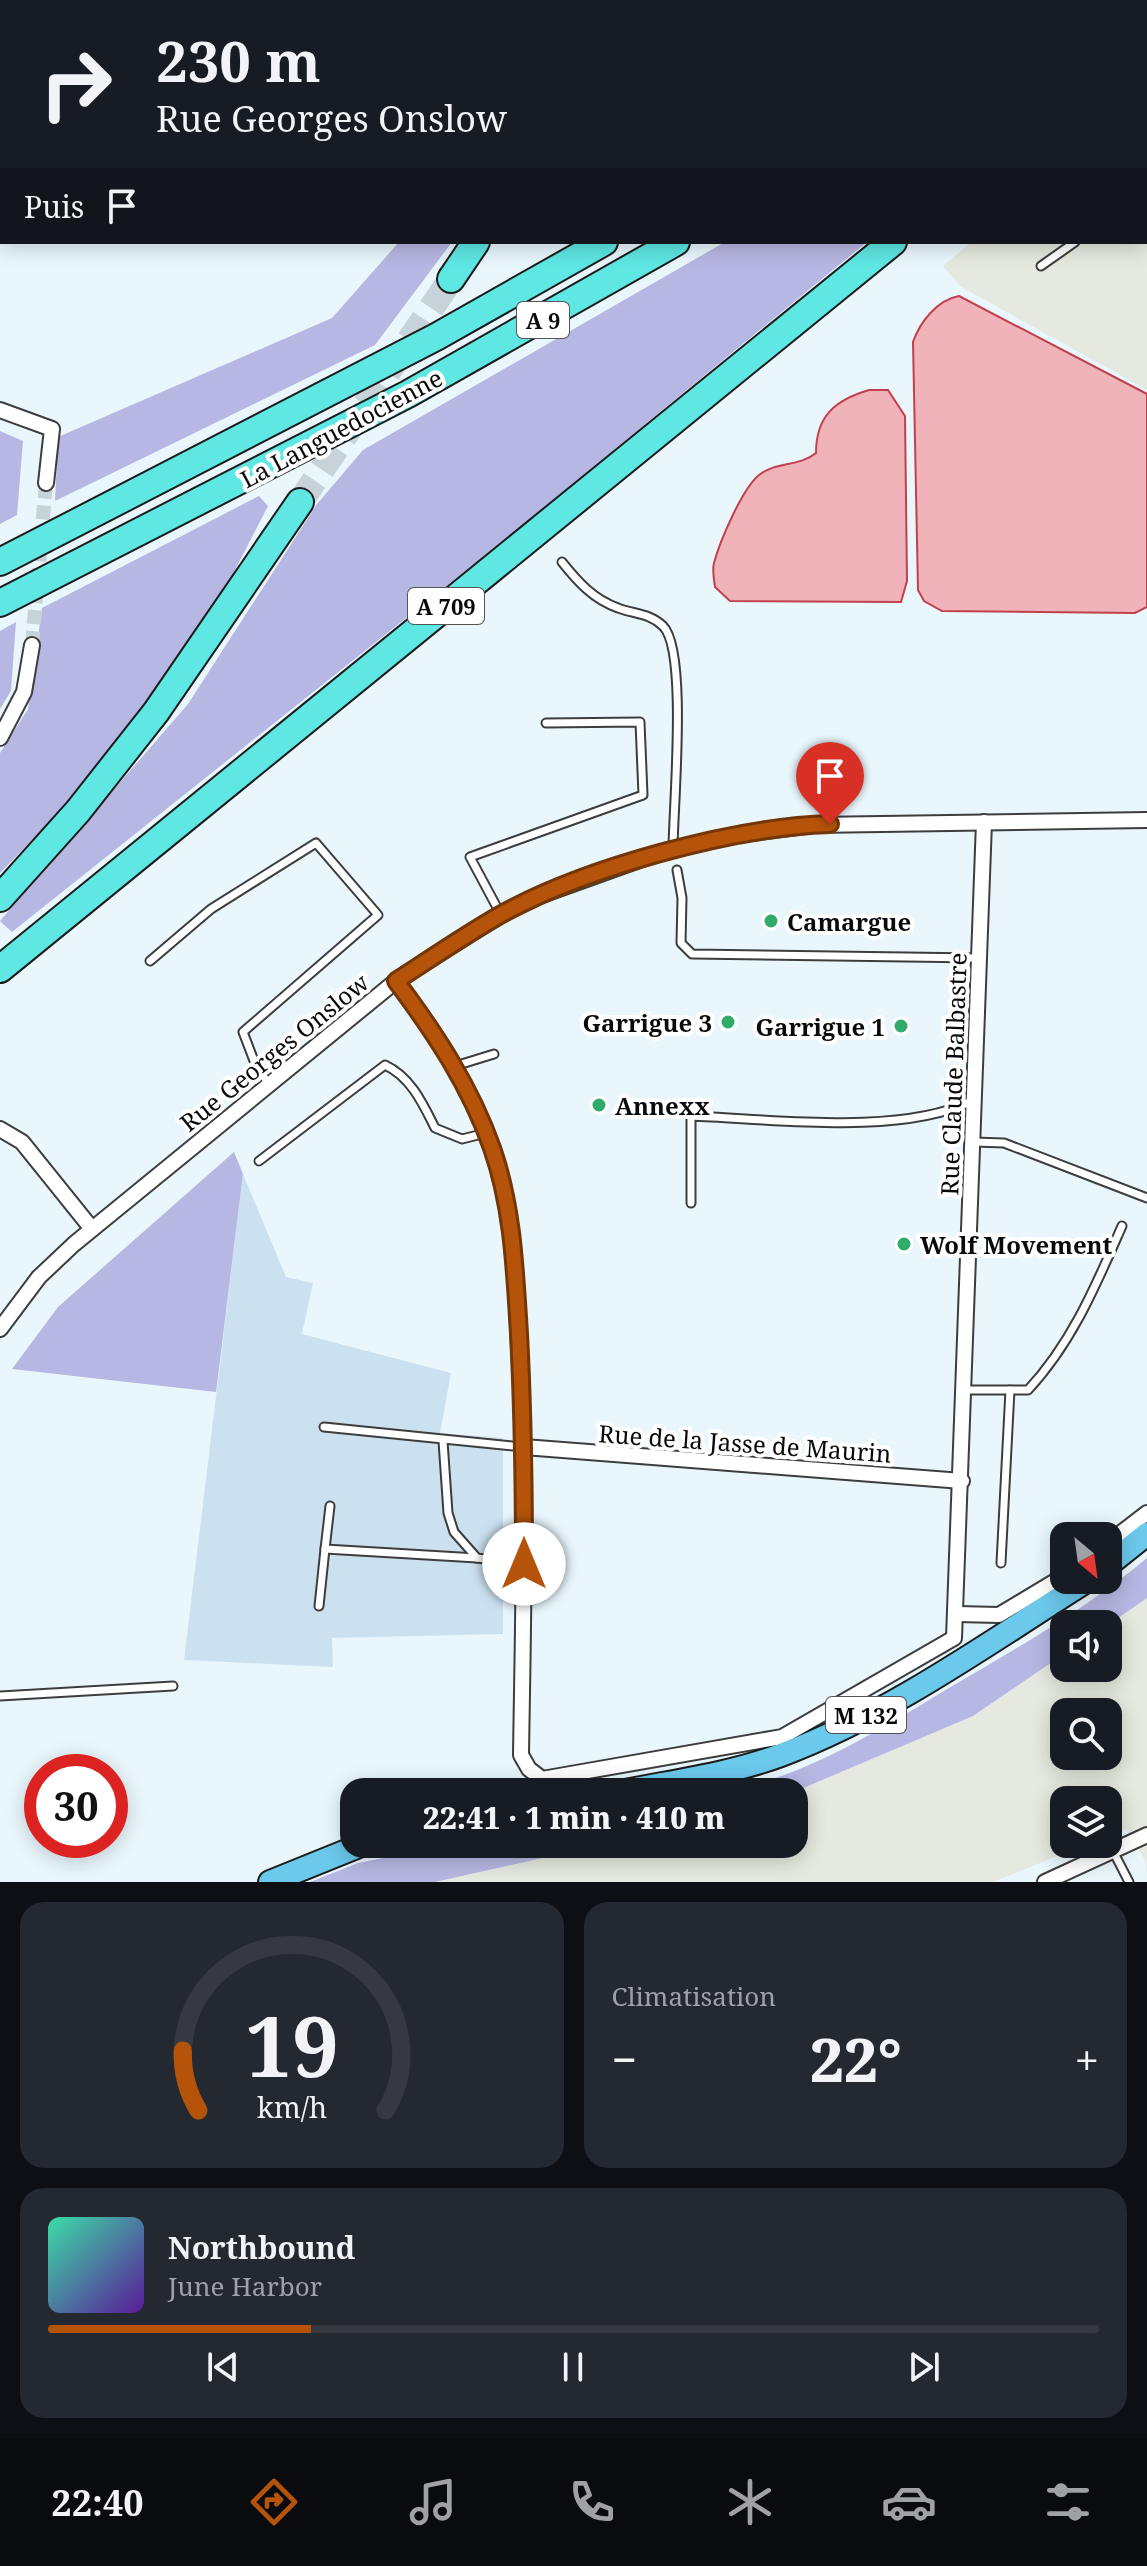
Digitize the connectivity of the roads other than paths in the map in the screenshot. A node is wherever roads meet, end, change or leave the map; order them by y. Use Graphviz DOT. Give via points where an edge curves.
graph roads {
  1 [pos="475,244"];
  2 [pos="600,244"];
  3 [pos="672,244"];
  4 [pos="891,244"];
  5 [pos="1072,244"];
  6 [pos="1041,266"];
  7 [pos="451,279"];
  8 [pos="0,410"];
  9 [pos="46,483"];
  10 [pos="300,502"];
  11 [pos="0,562"];
  12 [pos="562,562"];
  13 [pos="0,603"];
  14 [pos="32,645"];
  15 [pos="546,723"];
  16 [pos="0,738"];
  17 [pos="1147,820"];
  18 [pos="984,822"];
  19 [pos="673,850"];
  20 [pos="677,870"];
  21 [pos="0,898"];
  22 [pos="501,915"];
  23 [pos="978,958"];
  24 [pos="150,961"];
  25 [pos="0,969"];
  26 [pos="396,981"];
  27 [pos="494,1054"];
  28 [pos="455,1066"];
  29 [pos="269,1084"];
  30 [pos="974,1100"];
  31 [pos="0,1129"];
  32 [pos="486,1133"];
  33 [pos="974,1142"];
  34 [pos="259,1161"];
  35 [pos="1147,1198"];
  36 [pos="691,1203"];
  37 [pos="1122,1226"];
  38 [pos="92,1229"];
  39 [pos="0,1329"];
  40 [pos="965,1390"];
  41 [pos="1010,1390"];
  42 [pos="324,1427"];
  43 [pos="443,1441"];
  44 [pos="524,1447"];
  45 [pos="962,1481"];
  46 [pos="330,1506"];
  47 [pos="1147,1513"];
  48 [pos="1122,1532"];
  49 [pos="1147,1534"];
  50 [pos="325,1549"];
  51 [pos="1122,1554"];
  52 [pos="477,1558"];
  53 [pos="1001,1563"];
  54 [pos="524,1564"];
  55 [pos="1050,1584"];
  56 [pos="1066,1594"];
  57 [pos="319,1606"];
  58 [pos="957,1614"];
  59 [pos="173,1686"];
  60 [pos="0,1696"];
  61 [pos="686,1778"];
  62 [pos="1147,1835"];
  63 [pos="1122,1847"];
  64 [pos="340,1854"];
  65 [pos="1098,1858"];
  66 [pos="1117,1858"];
  67 [pos="270,1882"];
  68 [pos="1045,1882"];
  69 [pos="1129,1882"];
  1 -- 7 [label="highway"];
  2 -- 11 [label="highway, La Languedocienne / A 9" via="343,387"];
  3 -- 13 [label="highway, La Languedocienne / A 9" via="408,394"];
  4 -- 25 [label="highway, A 709"];
  5 -- 6 [label="lane"];
  8 -- 9 [label="street" via="52,429"];
  10 -- 21 [label="highway" via="156,712"];
  12 -- 19 [label="lane" via="590,594 646,615 673,640"];
  14 -- 16 [label="street" via="24,692"];
  15 -- 22 [label="lane" via="640,722 643,795 470,857"];
  17 -- 18 [label="street, Rue Georges Onslow"];
  18 -- 19 [label="street, Rue Georges Onslow" via="813,825"];
  18 -- 23 [label="street, Rue Claude Balbastre"];
  19 -- 22 [label="street, Rue Georges Onslow" via="542,895"];
  20 -- 23 [label="lane" via="681,943 692,954"];
  22 -- 26 [label="street, Rue Georges Onslow"];
  23 -- 30 [label="street, Rue Claude Balbastre"];
  24 -- 29 [label="lane" via="211,909 316,843 378,915 243,1032"];
  26 -- 28 [label="street"];
  26 -- 29 [label="street, Rue Georges Onslow"];
  27 -- 28 [label="lane"];
  28 -- 32 [label="street"];
  29 -- 38 [label="street, Rue Georges Onslow"];
  30 -- 33 [label="street, Rue Claude Balbastre"];
  30 -- 36 [label="lane" via="940,1114 866,1121 691,1116"];
  31 -- 38 [label="street" via="22,1142"];
  32 -- 34 [label="lane" via="462,1139 435,1128 399,1071 385,1065"];
  32 -- 44 [label="street" via="515,1255"];
  33 -- 35 [label="lane" via="1004,1143"];
  33 -- 40 [label="street, Rue Claude Balbastre"];
  37 -- 41 [label="lane" via="1080,1320 1048,1369 1028,1390"];
  38 -- 39 [label="street, Rue Georges Onslow" via="39,1277"];
  40 -- 41 [label="lane"];
  40 -- 45 [label="street, Rue Claude Balbastre"];
  41 -- 53 [label="lane"];
  42 -- 43 [label="lane"];
  43 -- 44 [label="lane"];
  43 -- 52 [label="lane" via="448,1513 454,1532"];
  44 -- 45 [label="street, Rue de la Jasse de Maurin"];
  44 -- 54 [label="street"];
  45 -- 58 [label="street, Rue Claude Balbastre"];
  46 -- 50 [label="lane"];
  47 -- 48 [label="street"];
  49 -- 51 [label="main road"];
  50 -- 52 [label="lane"];
  50 -- 57 [label="lane"];
  52 -- 54 [label="lane"];
  54 -- 58 [label="street" via="521,1755 542,1779 782,1737 954,1638"];
  55 -- 58 [label="street" via="999,1615"];
  56 -- 61 [label="main road, M 132" via="962,1660 818,1740 748,1765"];
  59 -- 60 [label="lane"];
  62 -- 63 [label="street"];
  64 -- 67 [label="main road"];
  65 -- 68 [label="street"];
  66 -- 69 [label="lane"];
}
